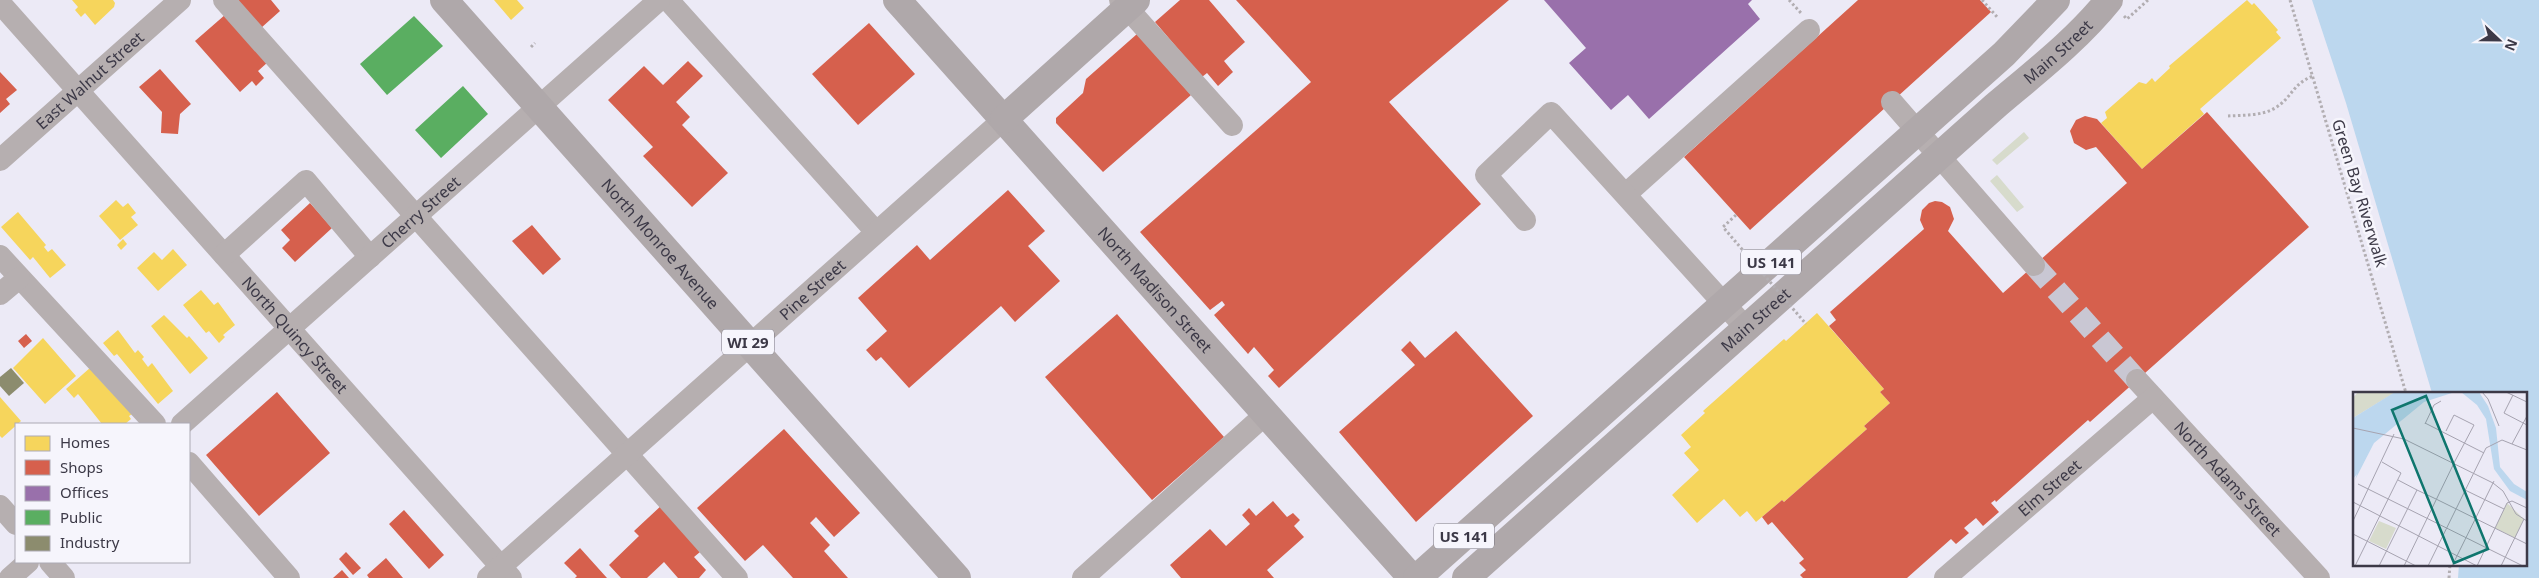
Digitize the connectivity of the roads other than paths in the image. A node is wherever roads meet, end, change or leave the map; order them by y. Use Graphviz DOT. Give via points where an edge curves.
graph roads {
  1 [pos="180,0"];
  2 [pos="224,0"];
  3 [pos="444,0"];
  4 [pos="659,0"];
  5 [pos="668,0"];
  6 [pos="897,0"];
  7 [pos="2056,0"];
  8 [pos="2108,0"];
  9 [pos="0,2"];
  10 [pos="1128,3"];
  11 [pos="1809,30"];
  12 [pos="78,90"];
  13 [pos="1892,102"];
  14 [pos="539,107"];
  15 [pos="1004,119"];
  16 [pos="1232,125"];
  17 [pos="1917,132"];
  18 [pos="1939,157"];
  19 [pos="0,160"];
  20 [pos="1626,194"];
  21 [pos="414,217"];
  22 [pos="1526,220"];
  23 [pos="876,232"];
  24 [pos="224,255"];
  25 [pos="0,256"];
  26 [pos="370,257"];
  27 [pos="2034,265"];
  28 [pos="19,278"];
  29 [pos="0,294"];
  30 [pos="1724,304"];
  31 [pos="1746,328"];
  32 [pos="290,329"];
  33 [pos="750,344"];
  34 [pos="2137,380"];
  35 [pos="2153,398"];
  36 [pos="1267,413"];
  37 [pos="154,423"];
  38 [pos="183,423"];
  39 [pos="627,454"];
  40 [pos="190,464"];
  41 [pos="0,506"];
  42 [pos="15,523"];
  43 [pos="27,563"];
  44 [pos="51,563"];
  45 [pos="500,574"];
  46 [pos="10,578"];
  47 [pos="64,578"];
  48 [pos="289,578"];
  49 [pos="737,578"];
  50 [pos="957,578"];
  51 [pos="1083,578"];
  52 [pos="1412,578"];
  53 [pos="1417,578"];
  54 [pos="1466,578"];
  55 [pos="1945,578"];
  56 [pos="2318,578"];
  1 -- 12 [label="street, East Walnut Street"];
  2 -- 21 [label="street"];
  3 -- 14 [label="main road, North Monroe Avenue / WI 29"];
  4 -- 14 [label="street, Cherry Street"];
  5 -- 23 [label="street"];
  6 -- 15 [label="main road, North Madison Street"];
  7 -- 17 [label="main road, Main Street / US 141" via="2008,51"];
  8 -- 18 [label="main road, Main Street / US 141" via="2067,45"];
  9 -- 12 [label="street, North Quincy Street"];
  10 -- 15 [label="main road, Pine Street"];
  10 -- 16 [label="street"];
  11 -- 20 [label="street"];
  12 -- 19 [label="street, East Walnut Street"];
  12 -- 24 [label="street, North Quincy Street"];
  13 -- 17 [label="street"];
  14 -- 21 [label="street, Cherry Street"];
  14 -- 33 [label="main road, North Monroe Avenue / WI 29"];
  15 -- 23 [label="street, Pine Street"];
  15 -- 36 [label="main road, North Madison Street" via="1201,343"];
  17 -- 18 [label="street"];
  17 -- 30 [label="main road, Main Street / US 141"];
  18 -- 27 [label="street"];
  18 -- 31 [label="main road, Main Street / US 141"];
  20 -- 22 [label="street" via="1551,113 1486,175"];
  20 -- 30 [label="street"];
  21 -- 26 [label="street, Cherry Street"];
  21 -- 39 [label="street"];
  23 -- 33 [label="street, Pine Street"];
  24 -- 26 [label="street" via="306,181"];
  24 -- 32 [label="street, North Quincy Street"];
  25 -- 28 [label="street"];
  26 -- 32 [label="street, Cherry Street"];
  28 -- 29 [label="street"];
  28 -- 37 [label="street"];
  30 -- 31 [label="street"];
  30 -- 53 [label="main road, Main Street / US 141"];
  31 -- 54 [label="main road, Main Street / US 141"];
  32 -- 38 [label="street, Cherry Street"];
  32 -- 45 [label="street, North Quincy Street"];
  33 -- 39 [label="street, Pine Street"];
  33 -- 50 [label="main road, North Monroe Avenue / WI 29"];
  34 -- 35 [label="street, North Adams Street"];
  35 -- 55 [label="street, Elm Street"];
  35 -- 56 [label="street, North Adams Street"];
  36 -- 51 [label="street"];
  36 -- 52 [label="main road, North Madison Street"];
  39 -- 45 [label="street, Pine Street"];
  39 -- 49 [label="street"];
  40 -- 48 [label="street"];
  41 -- 42 [label="street"];
  43 -- 46 [label="street"];
  44 -- 47 [label="street"];
}
